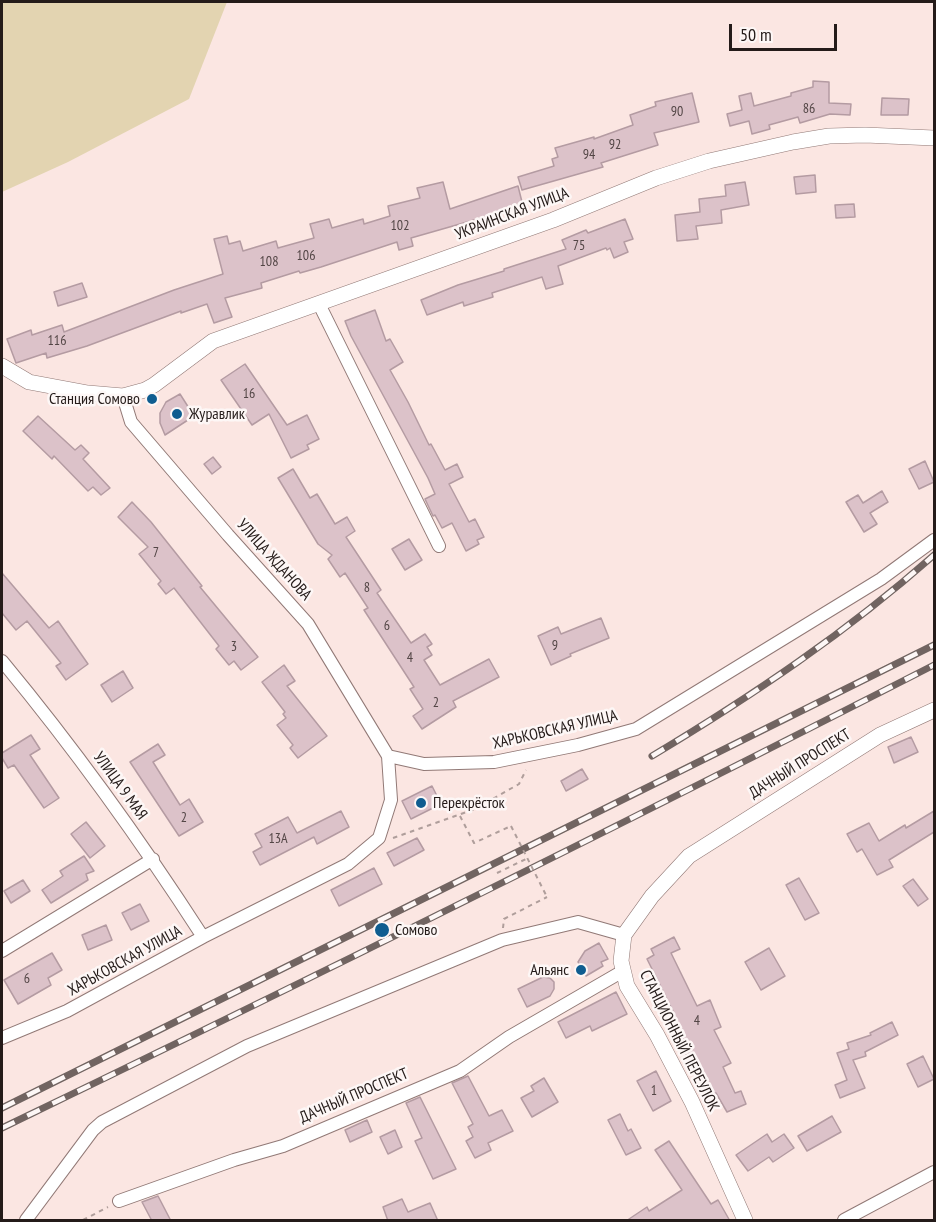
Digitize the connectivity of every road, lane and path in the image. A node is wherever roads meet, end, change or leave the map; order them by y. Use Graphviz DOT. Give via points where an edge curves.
graph roads {
  1 [pos="934,138"];
  2 [pos="319,304"];
  3 [pos="2,366"];
  4 [pos="123,396"];
  5 [pos="934,540"];
  6 [pos="439,546"];
  7 [pos="2,661"];
  8 [pos="934,710"];
  9 [pos="534,754"];
  10 [pos="388,756"];
  11 [pos="460,815"];
  12 [pos="368,847"];
  13 [pos="528,858"];
  14 [pos="153,859"];
  15 [pos="497,873"];
  16 [pos="504,918"];
  17 [pos="624,935"];
  18 [pos="203,937"];
  19 [pos="2,951"];
  20 [pos="623,971"];
  21 [pos="2,1038"];
  22 [pos="934,1172"];
  23 [pos="119,1201"];
  24 [pos="26,1221"];
  25 [pos="83,1221"];
  26 [pos="745,1221"];
  27 [pos="844,1221"];
  1 -- 2 [label="street, УКРАИНСКАЯ УЛИЦА" via="829,136 709,161"];
  2 -- 4 [label="street, УКРАИНСКАЯ УЛИЦА" via="213,341 154,385"];
  2 -- 6 [label="street"];
  3 -- 4 [label="street" via="29,382"];
  4 -- 10 [label="street, УЛИЦА ЖДАНОВА" via="131,422 308,624"];
  5 -- 9 [label="street, ХАРЬКОВСКАЯ УЛИЦА" via="881,579 636,729"];
  7 -- 14 [label="street, УЛИЦА 9 МАЯ" via="53,722"];
  8 -- 17 [label="street, ДАЧНЫЙ ПРОСПЕКТ" via="880,735 689,856 652,896"];
  9 -- 10 [label="street, ХАРЬКОВСКАЯ УЛИЦА" via="494,762 424,764"];
  9 -- 11 [label="path" via="519,784"];
  10 -- 12 [label="street, ХАРЬКОВСКАЯ УЛИЦА" via="392,800 380,838"];
  11 -- 12 [label="path"];
  11 -- 13 [label="path, bridge" via="474,843 511,825"];
  12 -- 18 [label="street, ХАРЬКОВСКАЯ УЛИЦА" via="348,864"];
  13 -- 15 [label="path"];
  13 -- 16 [label="path, bridge" via="548,897"];
  14 -- 18 [label="street, УЛИЦА 9 МАЯ"];
  14 -- 19 [label="street"];
  17 -- 20 [label="street, СТАНЦИОННЫЙ ПЕРЕУЛОК"];
  17 -- 24 [label="street" via="578,922 502,940 247,1046 102,1122"];
  18 -- 21 [label="street, ХАРЬКОВСКАЯ УЛИЦА" via="67,1011"];
  20 -- 23 [label="street, ДАЧНЫЙ ПРОСПЕКТ" via="509,1037 460,1071 283,1146"];
  20 -- 26 [label="street, СТАНЦИОННЫЙ ПЕРЕУЛОК" via="627,986 692,1102"];
  22 -- 27 [label="street"];
  23 -- 25 [label="path"];
}
